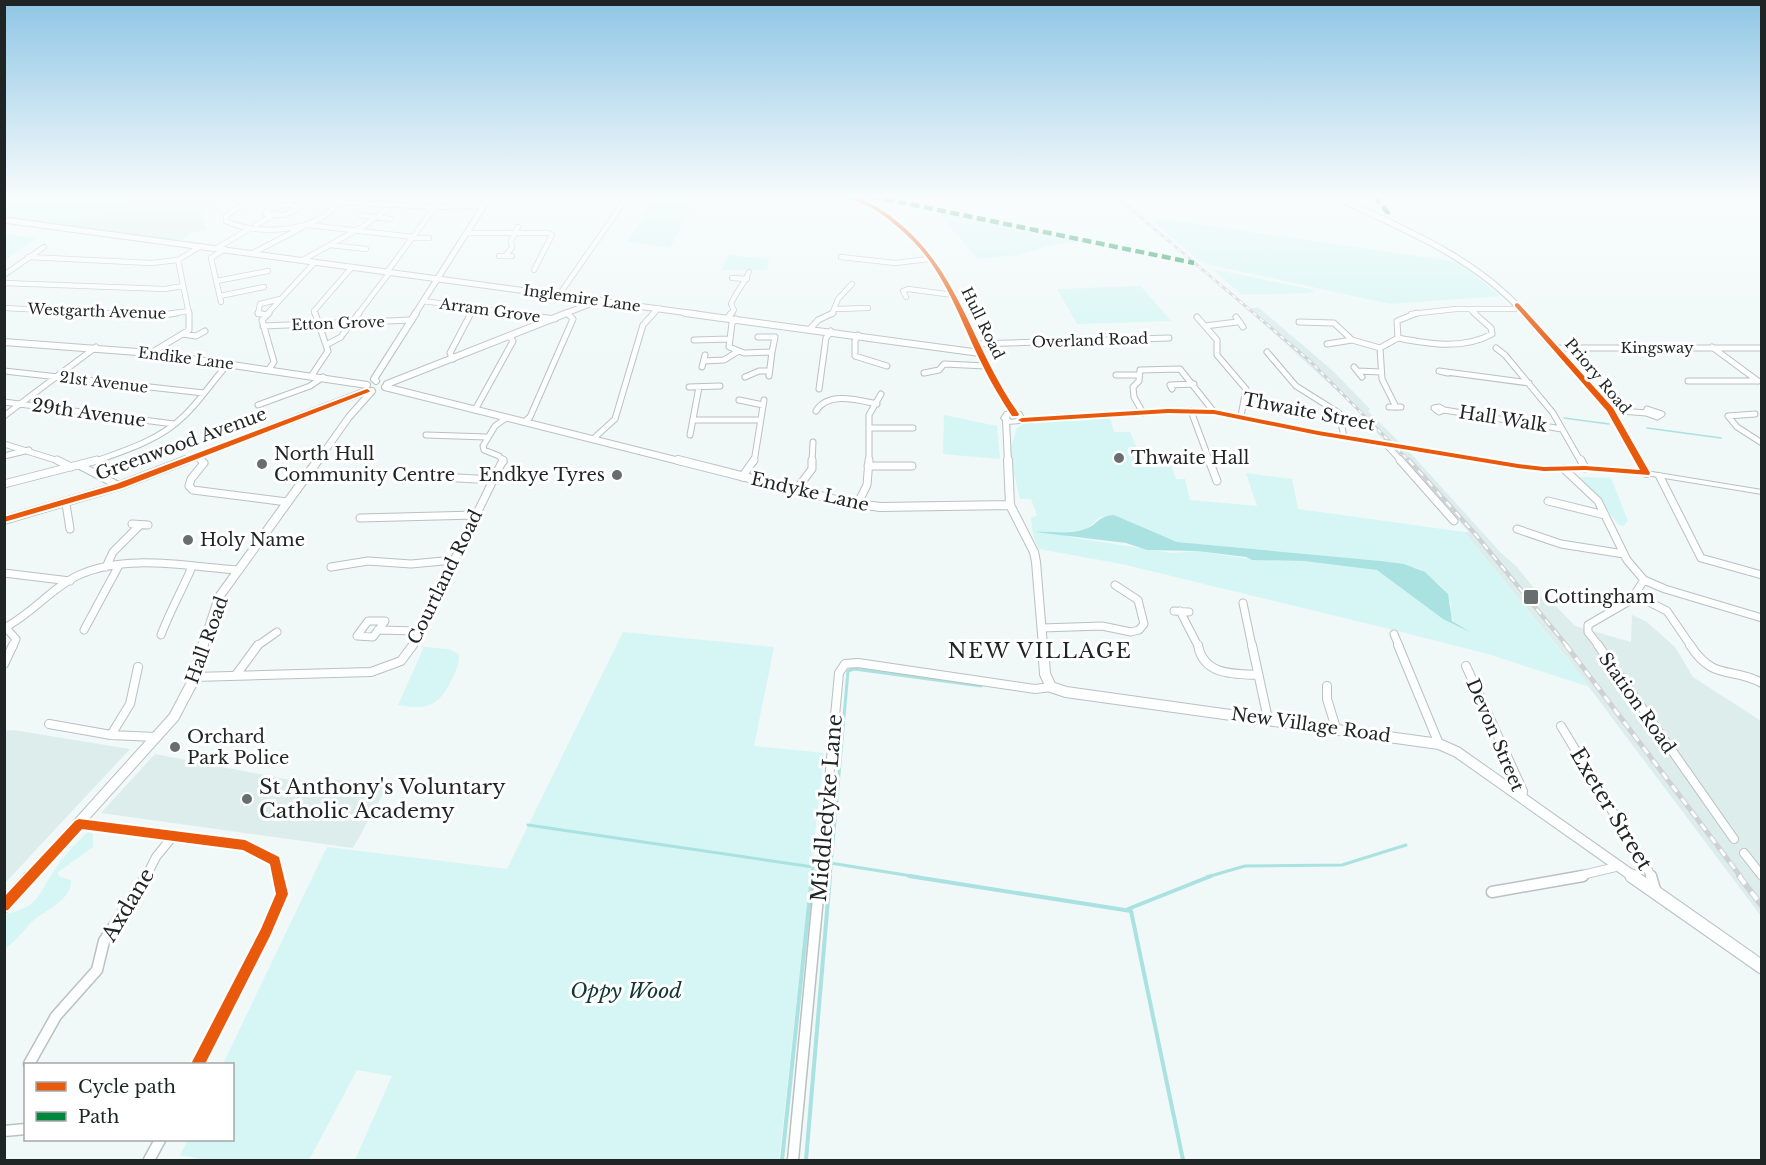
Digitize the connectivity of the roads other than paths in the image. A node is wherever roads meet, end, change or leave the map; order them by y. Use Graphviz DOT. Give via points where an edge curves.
graph roads {
  1 [pos="40,250"];
  2 [pos="194,250"];
  3 [pos="223,250"];
  4 [pos="234,250"];
  5 [pos="257,250"];
  6 [pos="320,250"];
  7 [pos="404,250"];
  8 [pos="456,250"];
  9 [pos="509,250"];
  10 [pos="544,250"];
  11 [pos="590,250"];
  12 [pos="922,250"];
  13 [pos="1448,250"];
  14 [pos="252,253"];
  15 [pos="512,256"];
  16 [pos="28,257"];
  17 [pos="841,257"];
  18 [pos="539,259"];
  19 [pos="929,259"];
  20 [pos="178,260"];
  21 [pos="303,260"];
  22 [pos="530,260"];
  23 [pos="315,262"];
  24 [pos="352,267"];
  25 [pos="534,270"];
  26 [pos="268,271"];
  27 [pos="388,272"];
  28 [pos="749,272"];
  29 [pos="4,275"];
  30 [pos="438,278"];
  31 [pos="732,278"];
  32 [pos="747,279"];
  33 [pos="217,281"];
  34 [pos="4,283"];
  35 [pos="852,284"];
  36 [pos="183,286"];
  37 [pos="262,288"];
  38 [pos="559,295"];
  39 [pos="220,296"];
  40 [pos="953,296"];
  41 [pos="906,297"];
  42 [pos="280,299"];
  43 [pos="600,300"];
  44 [pos="423,301"];
  45 [pos="221,302"];
  46 [pos="4,308"];
  47 [pos="473,308"];
  48 [pos="659,308"];
  49 [pos="869,308"];
  50 [pos="836,309"];
  51 [pos="1521,309"];
  52 [pos="1471,310"];
  53 [pos="189,311"];
  54 [pos="266,315"];
  55 [pos="568,315"];
  56 [pos="1195,317"];
  57 [pos="727,318"];
  58 [pos="736,319"];
  59 [pos="412,320"];
  60 [pos="556,320"];
  61 [pos="351,322"];
  62 [pos="1299,322"];
  63 [pos="317,323"];
  64 [pos="1334,323"];
  65 [pos="1345,324"];
  66 [pos="263,326"];
  67 [pos="1205,326"];
  68 [pos="1243,327"];
  69 [pos="810,329"];
  70 [pos="205,331"];
  71 [pos="831,331"];
  72 [pos="183,334"];
  73 [pos="858,335"];
  74 [pos="510,337"];
  75 [pos="758,337"];
  76 [pos="1172,338"];
  77 [pos="1398,338"];
  78 [pos="730,339"];
  79 [pos="693,340"];
  80 [pos="1352,340"];
  81 [pos="4,342"];
  82 [pos="975,344"];
  83 [pos="1327,344"];
  84 [pos="326,345"];
  85 [pos="96,347"];
  86 [pos="1712,347"];
  87 [pos="1761,347"];
  88 [pos="1380,348"];
  89 [pos="1496,348"];
  90 [pos="1555,348"];
  91 [pos="1266,351"];
  92 [pos="737,352"];
  93 [pos="772,352"];
  94 [pos="151,353"];
  95 [pos="980,353"];
  96 [pos="453,358"];
  97 [pos="704,361"];
  98 [pos="229,363"];
  99 [pos="887,366"];
  100 [pos="986,366"];
  101 [pos="269,369"];
  102 [pos="4,371"];
  103 [pos="1381,372"];
  104 [pos="1448,373"];
  105 [pos="922,374"];
  106 [pos="312,375"];
  107 [pos="1116,375"];
  108 [pos="1139,375"];
  109 [pos="56,376"];
  110 [pos="1362,376"];
  111 [pos="323,377"];
  112 [pos="745,377"];
  113 [pos="376,381"];
  114 [pos="1688,381"];
  115 [pos="1760,382"];
  116 [pos="1194,384"];
  117 [pos="1528,384"];
  118 [pos="386,386"];
  119 [pos="720,386"];
  120 [pos="689,387"];
  121 [pos="699,387"];
  122 [pos="368,389"];
  123 [pos="819,389"];
  124 [pos="1172,389"];
  125 [pos="204,393"];
  126 [pos="881,394"];
  127 [pos="739,400"];
  128 [pos="1004,400"];
  129 [pos="4,402"];
  130 [pos="20,404"];
  131 [pos="877,404"];
  132 [pos="258,405"];
  133 [pos="332,405"];
  134 [pos="1389,407"];
  135 [pos="475,410"];
  136 [pos="1444,410"];
  137 [pos="1610,410"];
  138 [pos="1191,411"];
  139 [pos="1215,412"];
  140 [pos="815,413"];
  141 [pos="1143,413"];
  142 [pos="1646,413"];
  143 [pos="1756,413"];
  144 [pos="4,416"];
  145 [pos="1241,416"];
  146 [pos="349,417"];
  147 [pos="506,418"];
  148 [pos="1005,418"];
  149 [pos="1018,418"];
  150 [pos="693,420"];
  151 [pos="760,420"];
  152 [pos="524,422"];
  153 [pos="174,424"];
  154 [pos="913,427"];
  155 [pos="870,428"];
  156 [pos="1562,429"];
  157 [pos="426,435"];
  158 [pos="689,435"];
  159 [pos="1004,436"];
  160 [pos="487,437"];
  161 [pos="1344,437"];
  162 [pos="593,439"];
  163 [pos="813,442"];
  164 [pos="1385,443"];
  165 [pos="1761,443"];
  166 [pos="4,444"];
  167 [pos="28,450"];
  168 [pos="4,456"];
  169 [pos="197,457"];
  170 [pos="79,465"];
  171 [pos="868,466"];
  172 [pos="912,466"];
  173 [pos="71,467"];
  174 [pos="1585,468"];
  175 [pos="1564,469"];
  176 [pos="1646,473"];
  177 [pos="422,476"];
  178 [pos="742,477"];
  179 [pos="1660,477"];
  180 [pos="494,480"];
  181 [pos="1217,481"];
  182 [pos="4,484"];
  183 [pos="119,486"];
  184 [pos="796,490"];
  185 [pos="1761,492"];
  186 [pos="1548,501"];
  187 [pos="287,502"];
  188 [pos="66,504"];
  189 [pos="857,505"];
  190 [pos="1010,505"];
  191 [pos="476,515"];
  192 [pos="1605,515"];
  193 [pos="360,518"];
  194 [pos="4,520"];
  195 [pos="1454,520"];
  196 [pos="132,524"];
  197 [pos="70,529"];
  198 [pos="1517,529"];
  199 [pos="1624,554"];
  200 [pos="454,560"];
  201 [pos="106,567"];
  202 [pos="118,567"];
  203 [pos="192,567"];
  204 [pos="331,567"];
  205 [pos="239,570"];
  206 [pos="4,573"];
  207 [pos="1761,575"];
  208 [pos="1644,580"];
  209 [pos="70,581"];
  210 [pos="1116,585"];
  211 [pos="1635,595"];
  212 [pos="1243,603"];
  213 [pos="1181,611"];
  214 [pos="1761,618"];
  215 [pos="5,628"];
  216 [pos="1042,628"];
  217 [pos="84,630"];
  218 [pos="378,630"];
  219 [pos="277,632"];
  220 [pos="419,632"];
  221 [pos="1394,634"];
  222 [pos="161,635"];
  223 [pos="1686,655"];
  224 [pos="1697,655"];
  225 [pos="4,664"];
  226 [pos="138,668"];
  227 [pos="1465,670"];
  228 [pos="236,675"];
  229 [pos="1258,675"];
  230 [pos="195,676"];
  231 [pos="1761,683"];
  232 [pos="1327,686"];
  233 [pos="1051,687"];
  234 [pos="1268,719"];
  235 [pos="49,724"];
  236 [pos="1561,726"];
  237 [pos="1336,728"];
  238 [pos="111,735"];
  239 [pos="159,737"];
  240 [pos="1439,744"];
  241 [pos="1522,798"];
  242 [pos="79,824"];
  243 [pos="173,836"];
  244 [pos="1734,839"];
  245 [pos="1744,853"];
  246 [pos="1620,866"];
  247 [pos="1761,876"];
  248 [pos="1492,892"];
  249 [pos="1656,893"];
  250 [pos="4,906"];
  251 [pos="1761,967"];
  252 [pos="29,1063"];
  253 [pos="199,1063"];
  254 [pos="24,1130"];
  255 [pos="4,1131"];
  256 [pos="159,1141"];
  257 [pos="149,1161"];
  258 [pos="793,1161"];
  1 -- 16 [label="street"];
  2 -- 20 [label="street"];
  3 -- 33 [label="street" via="211,258"];
  4 -- 14 [label="street, Inglemire Lane"];
  5 -- 14 [label="street"];
  6 -- 21 [label="street"];
  7 -- 27 [label="street"];
  8 -- 30 [label="street"];
  9 -- 15 [label="street" via="502,256"];
  10 -- 18 [label="street"];
  11 -- 38 [label="street"];
  12 -- 19 [label="main road, Hull Road"];
  13 -- 51 [label="street, Priory Road" via="1491,281"];
  14 -- 21 [label="street, Inglemire Lane"];
  16 -- 20 [label="street" via="151,263"];
  16 -- 29 [label="street"];
  17 -- 19 [label="street" via="895,262"];
  18 -- 22 [label="street"];
  18 -- 25 [label="street"];
  19 -- 40 [label="main road, Hull Road"];
  20 -- 36 [label="street"];
  21 -- 23 [label="street, Inglemire Lane"];
  23 -- 24 [label="street, Inglemire Lane"];
  23 -- 42 [label="street"];
  24 -- 27 [label="street, Inglemire Lane"];
  24 -- 63 [label="street" via="314,311"];
  26 -- 33 [label="street"];
  27 -- 30 [label="street, Inglemire Lane"];
  27 -- 61 [label="street"];
  28 -- 32 [label="street"];
  30 -- 38 [label="street, Inglemire Lane"];
  30 -- 44 [label="street"];
  31 -- 32 [label="street"];
  32 -- 57 [label="street" via="734,296 734,310"];
  33 -- 39 [label="street"];
  34 -- 36 [label="street" via="165,289"];
  35 -- 50 [label="street" via="838,299"];
  36 -- 53 [label="street"];
  37 -- 39 [label="street"];
  38 -- 43 [label="street, Inglemire Lane"];
  39 -- 45 [label="street"];
  40 -- 41 [label="street" via="908,290 903,291"];
  40 -- 82 [label="main road, Hull Road"];
  42 -- 54 [label="street"];
  42 -- 54 [label="street" via="260,304 258,314"];
  43 -- 48 [label="street, Inglemire Lane"];
  43 -- 55 [label="street"];
  44 -- 47 [label="street, Arram Grove"];
  44 -- 59 [label="street"];
  46 -- 53 [label="street, Westgarth Avenue" via="156,316"];
  47 -- 60 [label="street, Arram Grove"];
  47 -- 96 [label="street" via="450,353"];
  48 -- 57 [label="street, Inglemire Lane"];
  48 -- 162 [label="street" via="643,325 615,419"];
  49 -- 50 [label="street"];
  50 -- 69 [label="street"];
  51 -- 52 [label="street"];
  51 -- 90 [label="street, Priory Road"];
  52 -- 77 [label="street" via="1402,317 1397,321"];
  52 -- 77 [label="street" via="1491,328 1492,334 1487,338 1437,343"];
  53 -- 72 [label="street" via="190,327"];
  54 -- 66 [label="street"];
  55 -- 60 [label="street"];
  55 -- 152 [label="street" via="573,319 530,417"];
  56 -- 67 [label="street"];
  57 -- 58 [label="street, Inglemire Lane"];
  58 -- 69 [label="street, Inglemire Lane"];
  58 -- 78 [label="street"];
  59 -- 61 [label="street, Etton Grove"];
  59 -- 113 [label="street"];
  60 -- 74 [label="street"];
  61 -- 63 [label="street, Etton Grove"];
  61 -- 84 [label="street" via="336,342"];
  62 -- 64 [label="street"];
  63 -- 66 [label="street, Etton Grove"];
  63 -- 84 [label="street"];
  64 -- 65 [label="street"];
  64 -- 80 [label="street"];
  66 -- 101 [label="street" via="274,362"];
  67 -- 68 [label="street" via="1236,320"];
  67 -- 145 [label="street" via="1217,340 1217,356 1246,389"];
  69 -- 71 [label="street, Inglemire Lane"];
  70 -- 72 [label="street" via="196,336"];
  71 -- 73 [label="street, Inglemire Lane"];
  71 -- 123 [label="street" via="826,338"];
  72 -- 94 [label="street"];
  73 -- 95 [label="street, Inglemire Lane"];
  73 -- 99 [label="street" via="855,356"];
  74 -- 96 [label="street"];
  74 -- 135 [label="street" via="513,341"];
  75 -- 93 [label="street" via="775,337"];
  76 -- 82 [label="street, Overland Road"];
  77 -- 88 [label="street"];
  78 -- 79 [label="street"];
  78 -- 92 [label="street" via="729,347"];
  80 -- 83 [label="street"];
  80 -- 88 [label="street"];
  81 -- 85 [label="street, Endike Lane"];
  82 -- 95 [label="main road, Hull Road"];
  84 -- 106 [label="street" via="327,355"];
  85 -- 94 [label="street, Endike Lane"];
  85 -- 109 [label="street"];
  86 -- 87 [label="street, Kingsway"];
  86 -- 90 [label="street, Kingsway"];
  86 -- 115 [label="street"];
  88 -- 103 [label="street"];
  89 -- 117 [label="street"];
  90 -- 137 [label="street, Priory Road"];
  91 -- 161 [label="street" via="1296,386 1339,413"];
  92 -- 93 [label="street"];
  92 -- 97 [label="street" via="724,360"];
  93 -- 112 [label="street" via="769,374 759,371"];
  94 -- 98 [label="street, Endike Lane"];
  95 -- 100 [label="main road, Hull Road"];
  96 -- 118 [label="street"];
  98 -- 101 [label="street, Endike Lane"];
  98 -- 125 [label="street"];
  100 -- 105 [label="street" via="944,364"];
  100 -- 128 [label="main road, Hull Road"];
  101 -- 106 [label="street, Endike Lane"];
  102 -- 109 [label="street, 21st Avenue"];
  103 -- 110 [label="street" via="1356,369"];
  103 -- 134 [label="street" via="1388,393 1399,407"];
  104 -- 117 [label="street"];
  106 -- 111 [label="street, Endike Lane"];
  107 -- 108 [label="street"];
  108 -- 116 [label="street" via="1140,370 1180,369"];
  108 -- 141 [label="street" via="1133,387 1134,397"];
  109 -- 125 [label="street, 21st Avenue"];
  109 -- 130 [label="street"];
  111 -- 122 [label="street, Endike Lane"];
  111 -- 132 [label="street" via="306,388"];
  113 -- 118 [label="street"];
  113 -- 122 [label="street"];
  114 -- 115 [label="street"];
  116 -- 124 [label="street" via="1170,385"];
  116 -- 139 [label="street" via="1205,404"];
  117 -- 156 [label="street"];
  118 -- 122 [label="street"];
  118 -- 135 [label="street"];
  119 -- 121 [label="street"];
  120 -- 121 [label="street"];
  121 -- 150 [label="street"];
  122 -- 133 [label="street, Greenwood Avenue"];
  122 -- 146 [label="street, Hall Road"];
  125 -- 153 [label="street"];
  126 -- 131 [label="street"];
  127 -- 151 [label="street" via="764,403"];
  128 -- 148 [label="main road, Hull Road"];
  128 -- 149 [label="main road, Hull Road"];
  129 -- 130 [label="street, 29th Avenue"];
  130 -- 144 [label="street"];
  130 -- 153 [label="street, 29th Avenue"];
  131 -- 140 [label="street" via="836,400 822,403"];
  131 -- 155 [label="street" via="869,415"];
  133 -- 146 [label="street" via="346,410"];
  133 -- 169 [label="street, Greenwood Avenue"];
  135 -- 147 [label="street"];
  136 -- 156 [label="street, Hall Walk"];
  137 -- 142 [label="street"];
  137 -- 176 [label="street, Priory Road"];
  138 -- 139 [label="main road, Thwaite Street"];
  138 -- 141 [label="main road, Thwaite Street"];
  138 -- 181 [label="street"];
  139 -- 145 [label="main road, Thwaite Street"];
  141 -- 149 [label="main road, Thwaite Street"];
  143 -- 165 [label="street" via="1728,416"];
  145 -- 161 [label="main road, Thwaite Street"];
  146 -- 187 [label="street, Hall Road"];
  147 -- 152 [label="street"];
  147 -- 160 [label="street"];
  148 -- 149 [label="main road, Thwaite Street"];
  148 -- 159 [label="street"];
  149 -- 159 [label="street"];
  150 -- 151 [label="street"];
  150 -- 158 [label="street"];
  151 -- 178 [label="street" via="754,463"];
  152 -- 162 [label="street"];
  153 -- 170 [label="street" via="120,451"];
  154 -- 155 [label="street"];
  155 -- 171 [label="street"];
  156 -- 174 [label="street"];
  157 -- 160 [label="street"];
  159 -- 190 [label="street"];
  160 -- 180 [label="street, Courtland Road" via="484,450 504,462"];
  161 -- 164 [label="main road, Thwaite Street"];
  162 -- 178 [label="street, Endyke Lane"];
  163 -- 184 [label="street" via="812,469"];
  164 -- 175 [label="main road, Thwaite Street" via="1518,466"];
  164 -- 195 [label="street"];
  166 -- 167 [label="street"];
  167 -- 168 [label="street"];
  167 -- 173 [label="street"];
  169 -- 183 [label="street, Greenwood Avenue"];
  169 -- 187 [label="street" via="204,463 191,479 189,486 193,490"];
  170 -- 173 [label="street"];
  170 -- 183 [label="street"];
  171 -- 172 [label="street"];
  171 -- 189 [label="street" via="867,485"];
  173 -- 182 [label="street"];
  174 -- 175 [label="main road, Thwaite Street"];
  174 -- 176 [label="main road, Thwaite Street"];
  175 -- 192 [label="street" via="1590,493"];
  176 -- 179 [label="main road, Thwaite Street"];
  177 -- 180 [label="street"];
  178 -- 184 [label="street, Endyke Lane"];
  179 -- 185 [label="main road, Thwaite Street"];
  179 -- 207 [label="street" via="1701,558"];
  180 -- 191 [label="street, Courtland Road"];
  183 -- 188 [label="street, Greenwood Avenue"];
  184 -- 189 [label="street, Endyke Lane"];
  186 -- 192 [label="street"];
  187 -- 205 [label="street, Hall Road"];
  188 -- 194 [label="street, Greenwood Avenue"];
  188 -- 197 [label="street"];
  189 -- 190 [label="street, Endyke Lane"];
  190 -- 216 [label="street" via="1034,552"];
  191 -- 193 [label="street"];
  191 -- 200 [label="street, Courtland Road"];
  192 -- 199 [label="street"];
  196 -- 201 [label="street" via="144,525 113,552"];
  198 -- 199 [label="street" via="1561,544"];
  199 -- 208 [label="street"];
  200 -- 204 [label="street" via="411,564 368,561"];
  200 -- 220 [label="street, Courtland Road"];
  201 -- 202 [label="street"];
  201 -- 209 [label="street"];
  202 -- 203 [label="street"];
  202 -- 217 [label="street"];
  203 -- 205 [label="street"];
  203 -- 222 [label="street"];
  205 -- 230 [label="street, Hall Road" via="219,597"];
  206 -- 209 [label="street"];
  208 -- 211 [label="street, Station Road"];
  208 -- 214 [label="street"];
  209 -- 215 [label="street"];
  210 -- 216 [label="street" via="1138,600 1144,624 1139,630 1102,626"];
  211 -- 224 [label="street" via="1672,616"];
  211 -- 244 [label="street, Station Road" via="1588,625 1587,632 1628,684"];
  212 -- 229 [label="street"];
  213 -- 229 [label="street" via="1187,632 1196,639 1202,660 1211,668"];
  215 -- 225 [label="street" via="16,639"];
  216 -- 233 [label="street" via="1045,674"];
  218 -- 220 [label="street"];
  219 -- 228 [label="street" via="261,641"];
  220 -- 228 [label="street, Courtland Road" via="401,661 371,672"];
  221 -- 240 [label="street"];
  223 -- 224 [label="street"];
  224 -- 231 [label="street" via="1713,669 1752,677"];
  226 -- 238 [label="street" via="121,724"];
  227 -- 241 [label="street, Devon Street" via="1523,791"];
  228 -- 230 [label="street, Courtland Road"];
  229 -- 234 [label="street"];
  230 -- 239 [label="street, Hall Road"];
  232 -- 237 [label="street"];
  233 -- 234 [label="street, New Village Road"];
  233 -- 258 [label="street, Middledyke Lane" via="1035,689 858,663 844,664 839,673"];
  234 -- 237 [label="street, New Village Road"];
  235 -- 238 [label="street"];
  236 -- 249 [label="street, Exeter Street" via="1655,882"];
  237 -- 240 [label="street, New Village Road"];
  238 -- 239 [label="street"];
  239 -- 242 [label="street, Hall Road"];
  240 -- 241 [label="street, New Village Road" via="1457,752"];
  241 -- 246 [label="street, New Village Road"];
  242 -- 243 [label="street"];
  242 -- 250 [label="street, Hall Road"];
  243 -- 252 [label="street, Axdane" via="156,856 104,941 97,970 56,1016"];
  243 -- 253 [label="street" via="245,845 275,861 282,894"];
  245 -- 247 [label="street"];
  246 -- 248 [label="street"];
  246 -- 249 [label="street, New Village Road"];
  249 -- 251 [label="street, New Village Road"];
  254 -- 255 [label="street"];
  256 -- 257 [label="street"];
}
